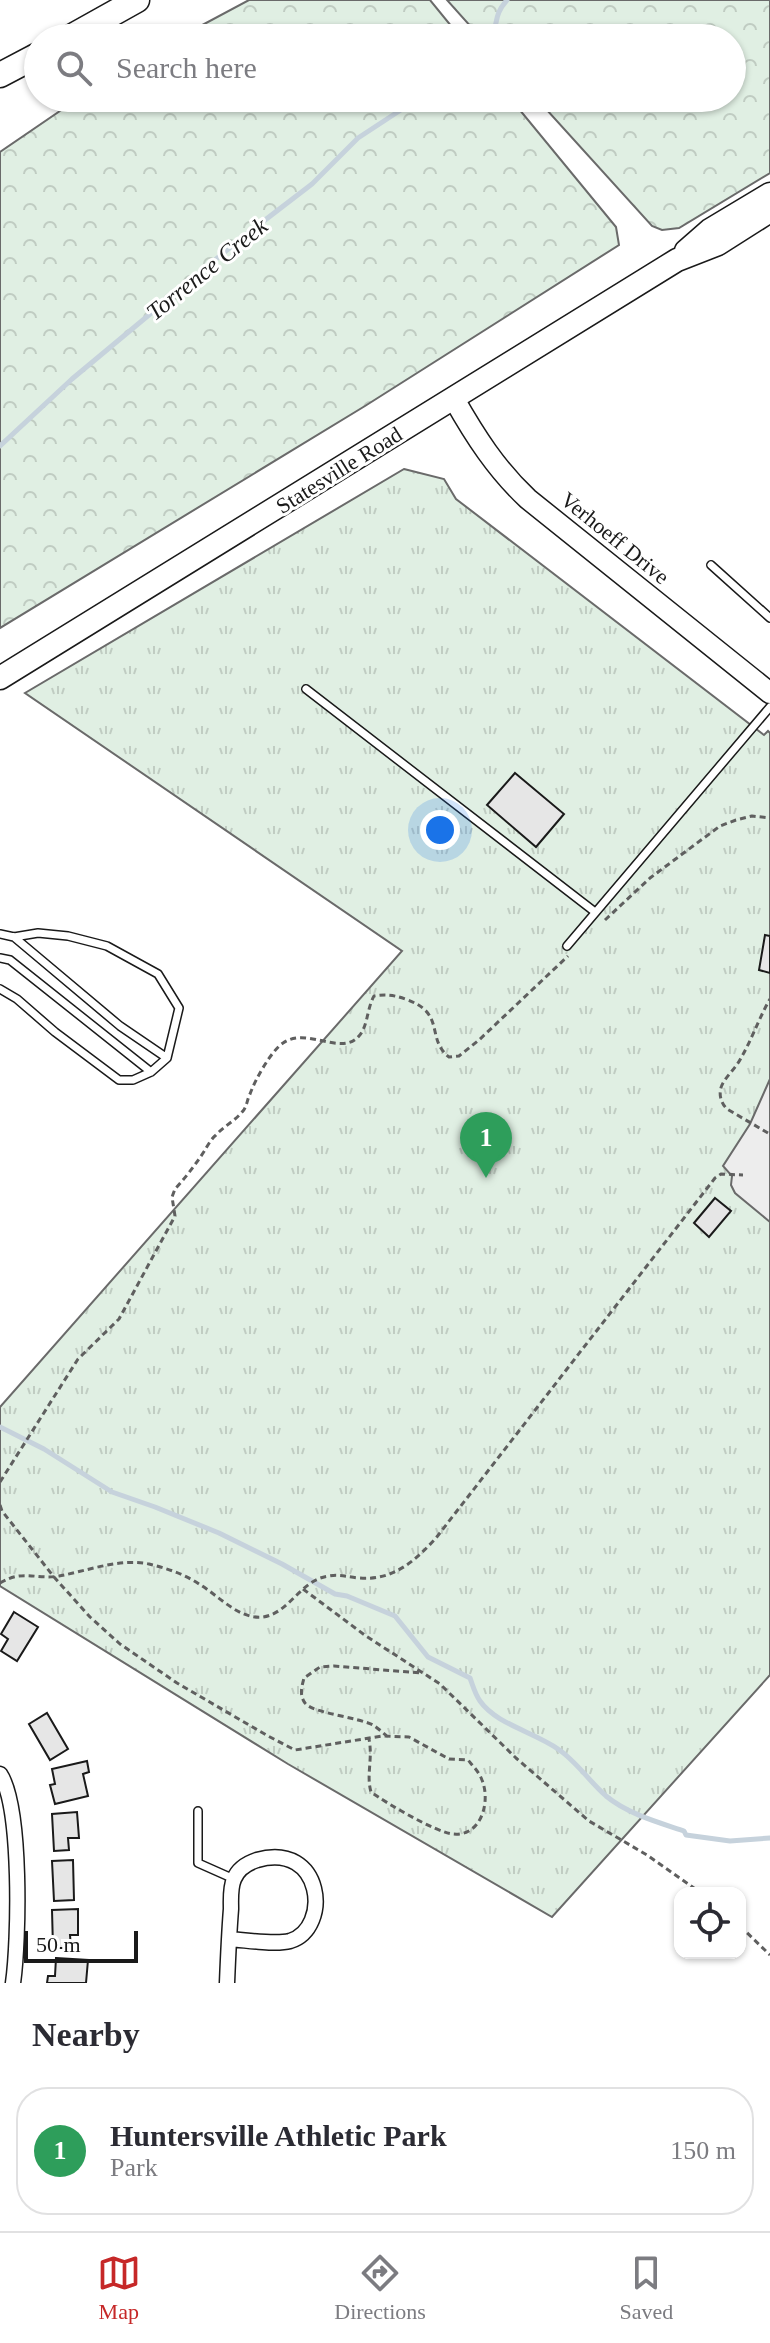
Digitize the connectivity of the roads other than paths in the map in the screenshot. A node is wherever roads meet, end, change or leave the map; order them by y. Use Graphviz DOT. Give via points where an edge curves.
graph roads {
  1 [pos="137,0"];
  2 [pos="94,24"];
  3 [pos="24,62"];
  4 [pos="0,75"];
  5 [pos="770,194"];
  6 [pos="770,211"];
  7 [pos="677,260"];
  8 [pos="454,399"];
  9 [pos="711,565"];
  10 [pos="770,618"];
  11 [pos="0,678"];
  12 [pos="306,689"];
  13 [pos="770,693"];
  14 [pos="770,707"];
  15 [pos="595,912"];
  16 [pos="0,934"];
  17 [pos="14,937"];
  18 [pos="567,946"];
  19 [pos="0,958"];
  20 [pos="0,989"];
  21 [pos="167,1058"];
  22 [pos="151,1072"];
  23 [pos="0,1774"];
  24 [pos="198,1811"];
  25 [pos="234,1879"];
  26 [pos="229,1939"];
  27 [pos="13,1983"];
  28 [pos="227,1983"];
  1 -- 2 [label="highway"];
  3 -- 4 [label="highway"];
  5 -- 7 [label="main road, Statesville Road" via="710,230"];
  6 -- 7 [label="main road, Statesville Road" via="718,244"];
  7 -- 8 [label="main road, Statesville Road"];
  8 -- 11 [label="main road, Statesville Road"];
  8 -- 13 [label="street, Verhoeff Drive" via="487,454 528,499"];
  9 -- 10 [label="lane"];
  12 -- 15 [label="lane"];
  14 -- 15 [label="lane"];
  15 -- 18 [label="lane"];
  16 -- 17 [label="lane"];
  17 -- 21 [label="lane" via="120,1026"];
  17 -- 21 [label="lane" via="38,933 107,946 158,974 179,1008"];
  19 -- 22 [label="lane" via="10,960"];
  20 -- 22 [label="lane" via="119,1080"];
  21 -- 22 [label="lane"];
  23 -- 27 [label="street" via="14,1829"];
  24 -- 25 [label="lane" via="198,1863"];
  25 -- 26 [label="street"];
  25 -- 26 [label="street" via="253,1861 297,1862 310,1874 315,1904 308,1928 294,1940"];
  26 -- 28 [label="street"];
}
